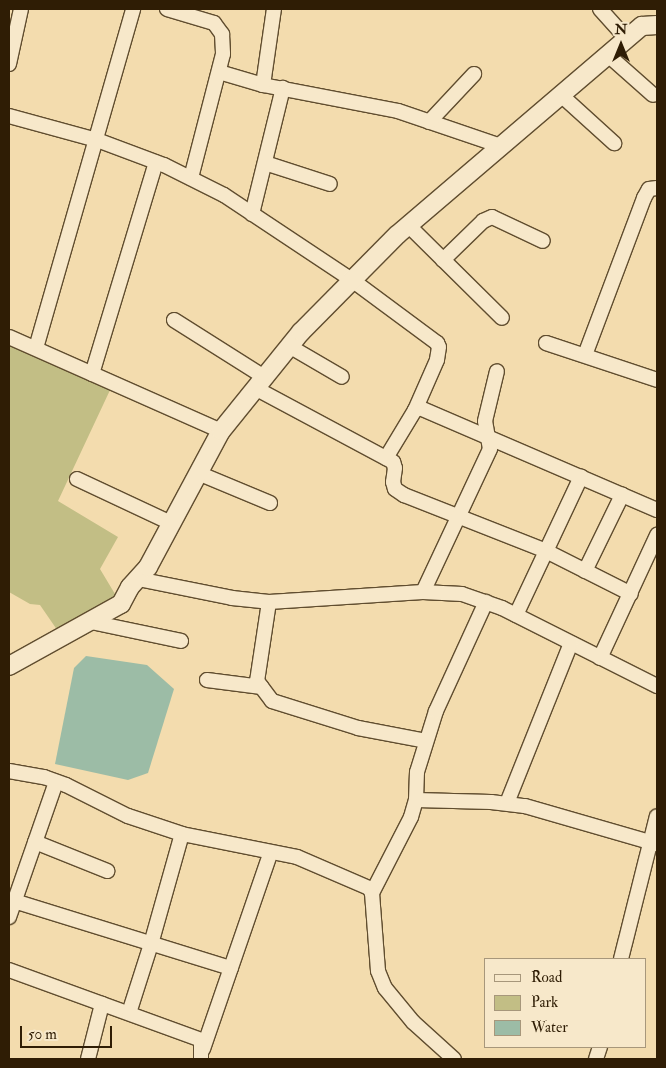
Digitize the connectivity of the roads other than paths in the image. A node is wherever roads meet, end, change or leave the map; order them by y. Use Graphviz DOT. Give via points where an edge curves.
graph roads {
  1 [pos="21,9"];
  2 [pos="134,9"];
  3 [pos="167,9"];
  4 [pos="274,9"];
  5 [pos="600,9"];
  6 [pos="657,25"];
  7 [pos="627,39"];
  8 [pos="608,55"];
  9 [pos="9,64"];
  10 [pos="219,72"];
  11 [pos="474,74"];
  12 [pos="262,84"];
  13 [pos="283,88"];
  14 [pos="561,95"];
  15 [pos="653,95"];
  16 [pos="9,116"];
  17 [pos="429,122"];
  18 [pos="97,140"];
  19 [pos="614,142"];
  20 [pos="501,146"];
  21 [pos="156,162"];
  22 [pos="265,163"];
  23 [pos="192,178"];
  24 [pos="330,184"];
  25 [pos="657,188"];
  26 [pos="252,214"];
  27 [pos="408,225"];
  28 [pos="544,242"];
  29 [pos="443,260"];
  30 [pos="352,280"];
  31 [pos="502,318"];
  32 [pos="174,320"];
  33 [pos="9,337"];
  34 [pos="546,343"];
  35 [pos="289,346"];
  36 [pos="36,348"];
  37 [pos="585,355"];
  38 [pos="497,371"];
  39 [pos="92,374"];
  40 [pos="342,377"];
  41 [pos="657,380"];
  42 [pos="260,382"];
  43 [pos="415,410"];
  44 [pos="221,431"];
  45 [pos="489,438"];
  46 [pos="386,458"];
  47 [pos="198,473"];
  48 [pos="581,477"];
  49 [pos="77,479"];
  50 [pos="622,495"];
  51 [pos="270,503"];
  52 [pos="657,507"];
  53 [pos="460,516"];
  54 [pos="172,523"];
  55 [pos="657,535"];
  56 [pos="546,551"];
  57 [pos="585,570"];
  58 [pos="138,579"];
  59 [pos="423,592"];
  60 [pos="631,594"];
  61 [pos="269,602"];
  62 [pos="486,602"];
  63 [pos="516,615"];
  64 [pos="91,622"];
  65 [pos="181,640"];
  66 [pos="571,643"];
  67 [pos="600,658"];
  68 [pos="9,666"];
  69 [pos="206,680"];
  70 [pos="657,686"];
  71 [pos="262,687"];
  72 [pos="426,741"];
  73 [pos="9,771"];
  74 [pos="56,782"];
  75 [pos="416,800"];
  76 [pos="507,803"];
  77 [pos="657,816"];
  78 [pos="182,834"];
  79 [pos="35,842"];
  80 [pos="654,843"];
  81 [pos="271,852"];
  82 [pos="107,871"];
  83 [pos="372,892"];
  84 [pos="14,901"];
  85 [pos="9,917"];
  86 [pos="152,944"];
  87 [pos="621,958"];
  88 [pos="231,968"];
  89 [pos="9,970"];
  90 [pos="102,1004"];
  91 [pos="129,1013"];
  92 [pos="202,1054"];
  93 [pos="88,1059"];
  94 [pos="454,1059"];
  1 -- 9 [label="street"];
  2 -- 18 [label="street"];
  3 -- 10 [label="street" via="214,23 222,34 223,54"];
  4 -- 12 [label="street"];
  5 -- 7 [label="street"];
  6 -- 7 [label="street" via="642,26"];
  7 -- 8 [label="street"];
  8 -- 14 [label="street"];
  8 -- 15 [label="street"];
  10 -- 12 [label="street"];
  10 -- 23 [label="street"];
  11 -- 17 [label="street"];
  12 -- 13 [label="street"];
  13 -- 17 [label="street" via="398,111"];
  13 -- 22 [label="street"];
  14 -- 19 [label="street"];
  14 -- 20 [label="street"];
  16 -- 18 [label="street"];
  17 -- 20 [label="street"];
  18 -- 21 [label="street"];
  18 -- 36 [label="street"];
  20 -- 27 [label="street"];
  21 -- 23 [label="street"];
  21 -- 39 [label="street"];
  22 -- 24 [label="street"];
  22 -- 26 [label="street"];
  23 -- 26 [label="street"];
  25 -- 37 [label="street" via="649,189 644,198"];
  26 -- 30 [label="street"];
  27 -- 29 [label="street"];
  27 -- 30 [label="street"];
  28 -- 29 [label="street" via="492,217 482,221"];
  29 -- 31 [label="street"];
  30 -- 35 [label="street"];
  30 -- 43 [label="street" via="437,343 436,360"];
  32 -- 42 [label="street"];
  33 -- 36 [label="street"];
  34 -- 37 [label="street"];
  35 -- 40 [label="street"];
  35 -- 42 [label="street"];
  36 -- 39 [label="street"];
  37 -- 41 [label="street"];
  38 -- 45 [label="street" via="485,421"];
  39 -- 44 [label="street"];
  42 -- 44 [label="street"];
  42 -- 46 [label="street"];
  43 -- 45 [label="street" via="429,410"];
  43 -- 46 [label="street"];
  44 -- 47 [label="street"];
  45 -- 48 [label="street"];
  45 -- 53 [label="street" via="486,460"];
  46 -- 53 [label="street" via="393,462 395,468 395,489"];
  47 -- 51 [label="street"];
  47 -- 54 [label="street"];
  48 -- 50 [label="street"];
  48 -- 56 [label="street"];
  49 -- 54 [label="street"];
  50 -- 52 [label="street"];
  50 -- 57 [label="street"];
  53 -- 56 [label="street"];
  53 -- 59 [label="street"];
  54 -- 58 [label="street" via="148,568"];
  55 -- 60 [label="street"];
  56 -- 57 [label="street"];
  56 -- 63 [label="street"];
  57 -- 60 [label="street"];
  58 -- 61 [label="street"];
  58 -- 64 [label="street" via="121,604"];
  59 -- 61 [label="street"];
  59 -- 62 [label="street" via="462,594"];
  60 -- 67 [label="street"];
  61 -- 71 [label="street" via="257,673 257,682"];
  62 -- 63 [label="street"];
  62 -- 72 [label="street" via="442,695"];
  63 -- 66 [label="street"];
  64 -- 65 [label="street"];
  64 -- 68 [label="street"];
  66 -- 67 [label="street"];
  66 -- 76 [label="street"];
  67 -- 70 [label="street"];
  69 -- 71 [label="street"];
  71 -- 72 [label="street" via="277,703 358,728"];
  72 -- 75 [label="street" via="417,772"];
  73 -- 74 [label="street"];
  74 -- 78 [label="street" via="128,816"];
  74 -- 79 [label="street"];
  75 -- 76 [label="street"];
  75 -- 83 [label="street" via="403,834"];
  76 -- 80 [label="street" via="546,810"];
  77 -- 80 [label="street"];
  78 -- 81 [label="street"];
  78 -- 86 [label="street"];
  79 -- 82 [label="street"];
  79 -- 84 [label="street"];
  80 -- 87 [label="street"];
  81 -- 83 [label="street" via="314,863 364,885"];
  81 -- 88 [label="street"];
  83 -- 94 [label="street" via="378,971 386,988 413,1022"];
  84 -- 85 [label="street"];
  84 -- 86 [label="street"];
  86 -- 88 [label="street"];
  86 -- 91 [label="street"];
  88 -- 92 [label="street"];
  89 -- 90 [label="street"];
  90 -- 91 [label="street"];
  90 -- 93 [label="street"];
  91 -- 92 [label="street" via="202,1040"];
}
